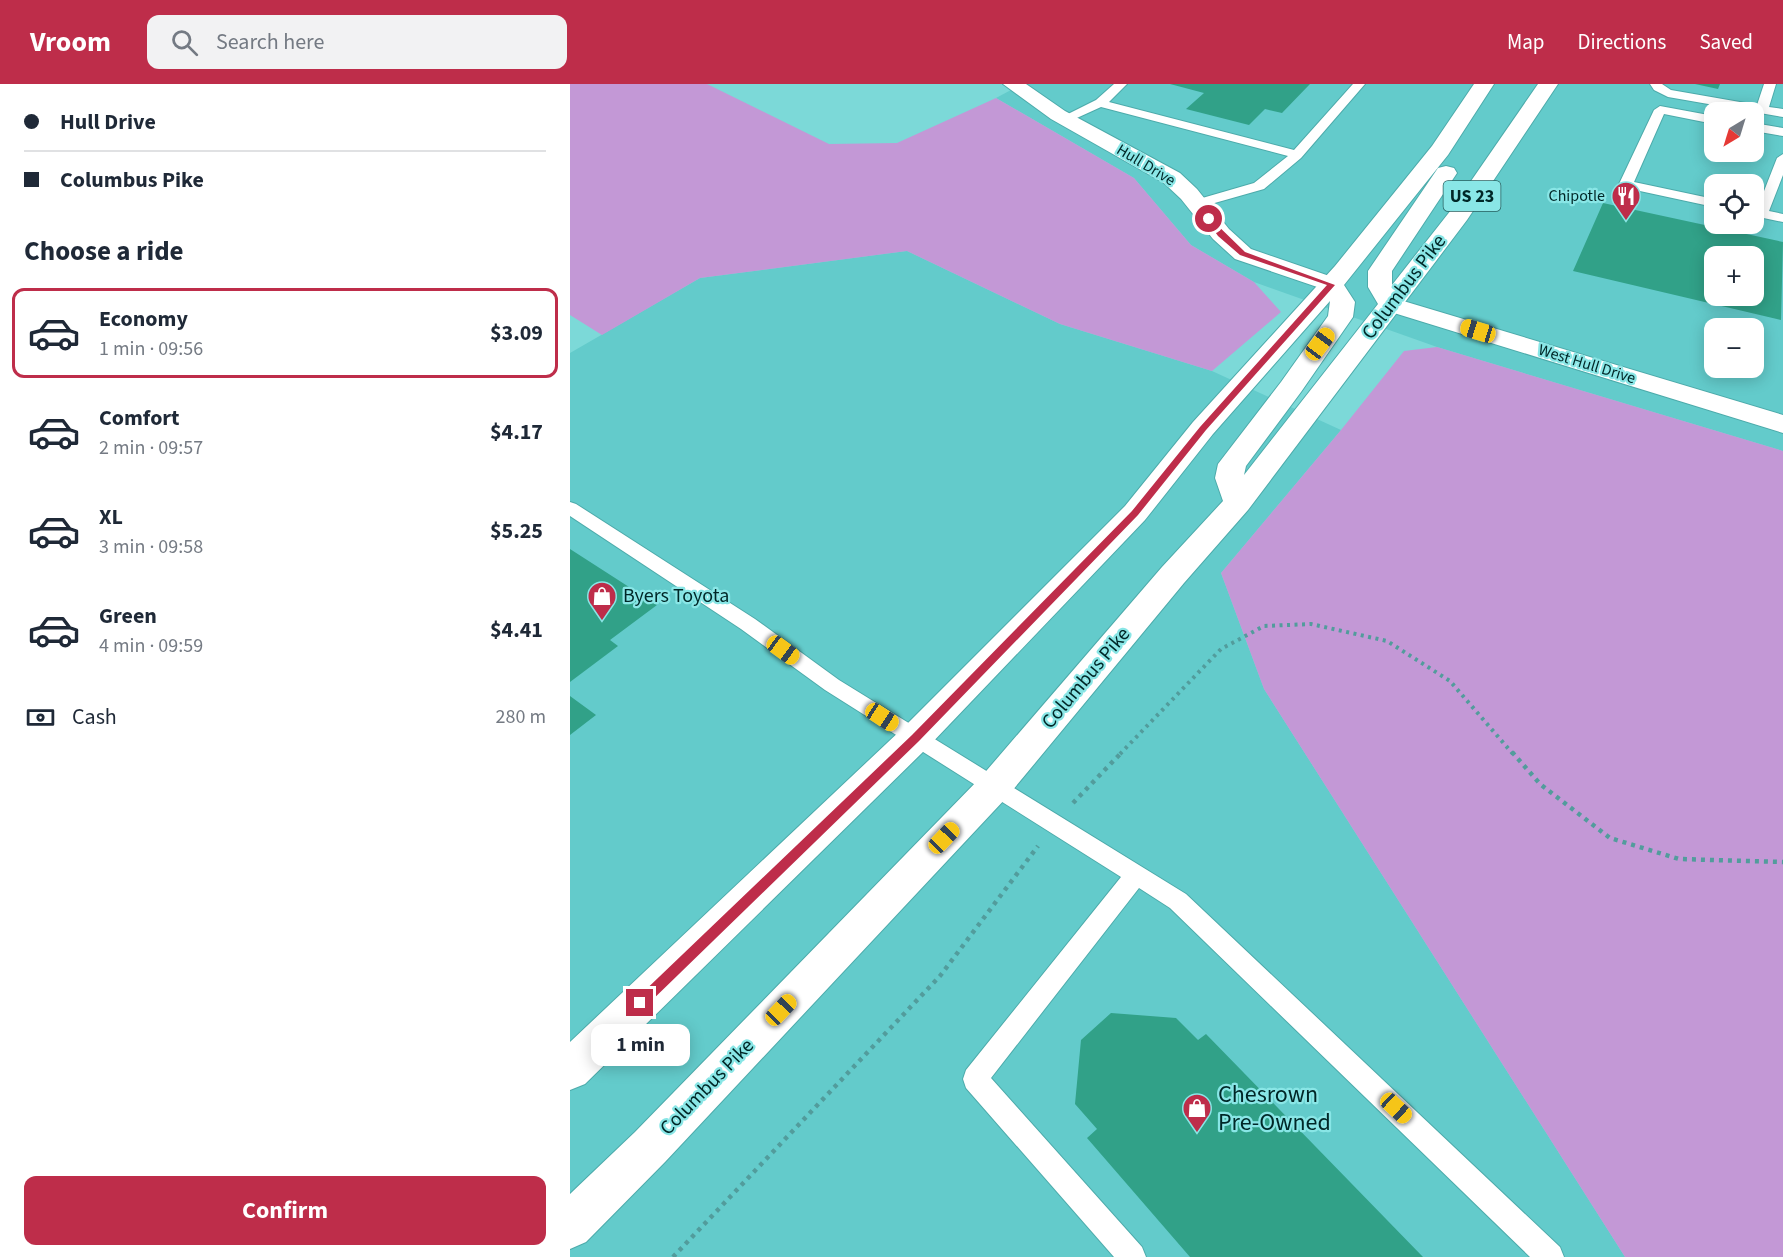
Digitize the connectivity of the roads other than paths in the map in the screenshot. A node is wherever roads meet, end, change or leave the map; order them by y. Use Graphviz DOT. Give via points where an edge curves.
graph roads {
  1 [pos="1013,84"];
  2 [pos="1121,84"];
  3 [pos="1359,84"];
  4 [pos="1484,84"];
  5 [pos="1548,84"];
  6 [pos="1656,84"];
  7 [pos="1770,84"];
  8 [pos="1721,102"];
  9 [pos="1100,103"];
  10 [pos="1764,103"];
  11 [pos="1764,109"];
  12 [pos="1783,113"];
  13 [pos="1704,118"];
  14 [pos="1064,119"];
  15 [pos="1457,127"];
  16 [pos="1764,129"];
  17 [pos="1783,132"];
  18 [pos="1297,154"];
  19 [pos="1783,158"];
  20 [pos="1764,200"];
  21 [pos="1704,201"];
  22 [pos="1197,204"];
  23 [pos="1764,214"];
  24 [pos="1783,218"];
  25 [pos="1332,285"];
  26 [pos="1390,304"];
  27 [pos="1783,424"];
  28 [pos="1238,503"];
  29 [pos="570,508"];
  30 [pos="915,738"];
  31 [pos="994,787"];
  32 [pos="1136,875"];
  33 [pos="570,1070"];
  34 [pos="570,1226"];
  35 [pos="1132,1257"];
  36 [pos="1550,1257"];
  1 -- 14 [label="main road, Hull Drive"];
  2 -- 9 [label="lane"];
  3 -- 18 [label="lane"];
  4 -- 15 [label="main road, US 23"];
  5 -- 26 [label="main road, Columbus Pike / US 23" via="1459,215"];
  6 -- 8 [label="lane" via="1668,93"];
  7 -- 10 [label="lane"];
  9 -- 14 [label="lane"];
  9 -- 18 [label="lane"];
  11 -- 12 [label="lane"];
  13 -- 21 [label="lane" via="1660,110 1626,184"];
  14 -- 22 [label="main road, Hull Drive" via="1172,178"];
  15 -- 25 [label="main road, US 23"];
  15 -- 26 [label="main road" via="1467,137 1467,144 1380,271 1380,287"];
  16 -- 17 [label="lane"];
  18 -- 22 [label="lane" via="1259,186"];
  19 -- 20 [label="lane"];
  22 -- 25 [label="main road, Hull Drive" via="1243,254"];
  23 -- 24 [label="lane"];
  25 -- 28 [label="main road" via="1343,302 1340,317 1232,464 1228,478"];
  25 -- 30 [label="main road, US 23" via="1203,428 1135,513"];
  26 -- 27 [label="main road, West Hull Drive"];
  26 -- 28 [label="main road, Columbus Pike / US 23"];
  28 -- 31 [label="main road, Columbus Pike / US 23"];
  29 -- 30 [label="lane"];
  30 -- 31 [label="lane"];
  30 -- 33 [label="main road, US 23"];
  31 -- 32 [label="lane"];
  31 -- 34 [label="main road, Columbus Pike / US 23"];
  32 -- 35 [label="lane" via="975,1078"];
  32 -- 36 [label="lane" via="1178,901"];
}
